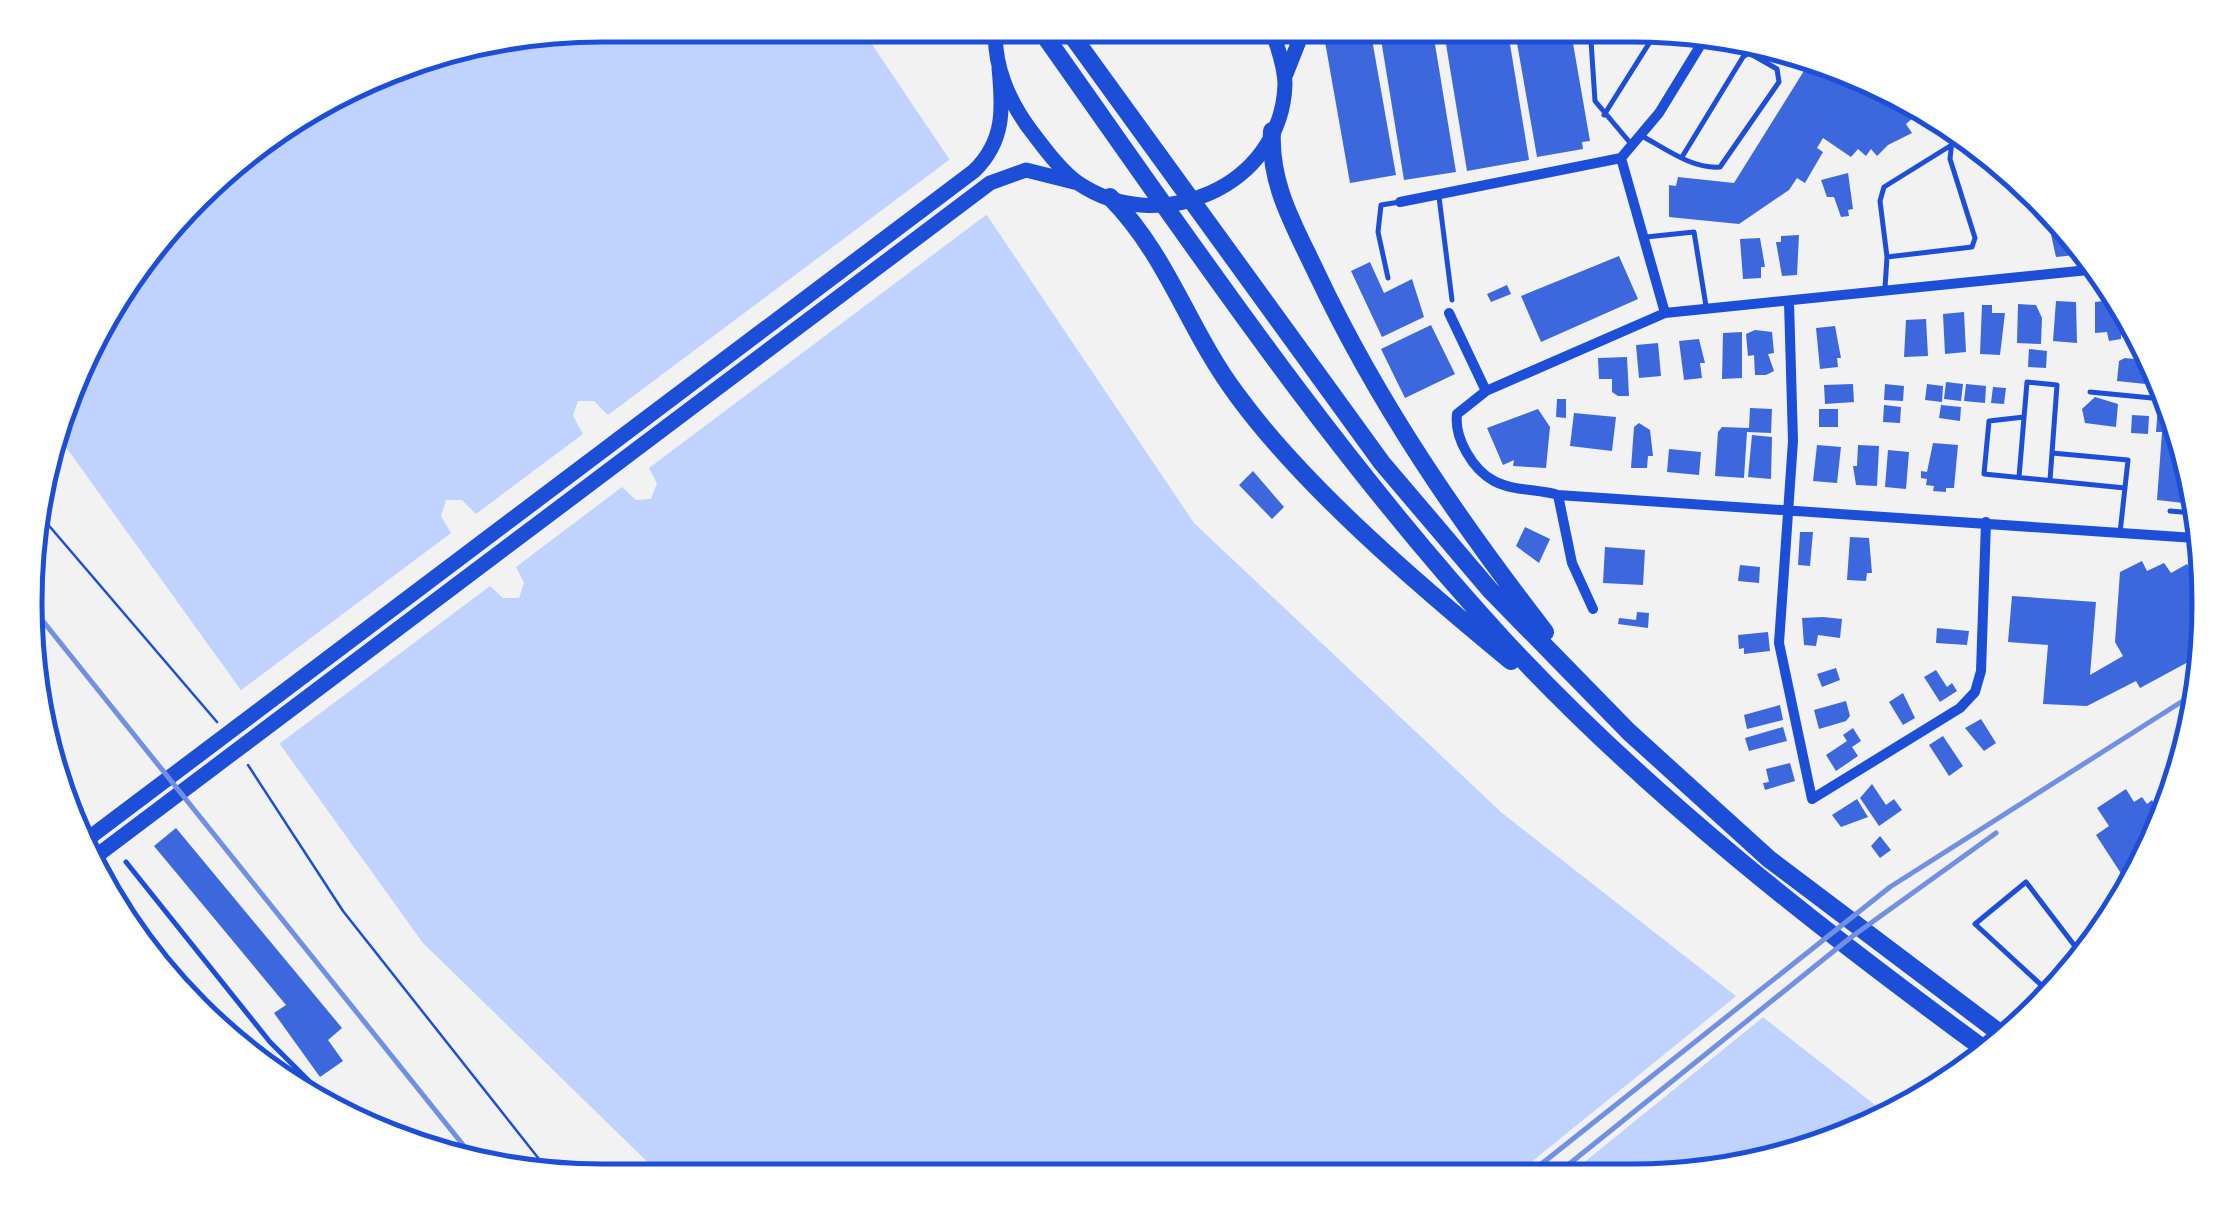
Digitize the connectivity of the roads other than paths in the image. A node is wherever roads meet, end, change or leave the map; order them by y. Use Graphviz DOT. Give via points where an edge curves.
graph roads {
  1 [pos="997,42"];
  2 [pos="1048,42"];
  3 [pos="1076,42"];
  4 [pos="1274,42"];
  5 [pos="1296,42"];
  6 [pos="1591,42"];
  7 [pos="1649,43"];
  8 [pos="1699,47"];
  9 [pos="1747,55"];
  10 [pos="1753,56"];
  11 [pos="999,68"];
  12 [pos="1285,83"];
  13 [pos="1604,115"];
  14 [pos="1272,131"];
  15 [pos="1642,136"];
  16 [pos="1950,143"];
  17 [pos="1950,146"];
  18 [pos="1633,147"];
  19 [pos="1621,158"];
  20 [pos="1682,158"];
  21 [pos="1078,183"];
  22 [pos="1439,194"];
  23 [pos="1110,197"];
  24 [pos="1400,202"];
  25 [pos="1644,237"];
  26 [pos="1887,258"];
  27 [pos="2082,271"];
  28 [pos="1388,278"];
  29 [pos="1885,294"];
  30 [pos="1452,300"];
  31 [pos="1789,302"];
  32 [pos="1707,309"];
  33 [pos="1449,313"];
  34 [pos="1665,313"];
  35 [pos="1486,391"];
  36 [pos="2090,392"];
  37 [pos="2152,398"];
  38 [pos="2024,417"];
  39 [pos="2052,453"];
  40 [pos="2019,477"];
  41 [pos="2050,480"];
  42 [pos="2125,488"];
  43 [pos="1558,494"];
  44 [pos="1788,508"];
  45 [pos="2170,510"];
  46 [pos="2184,512"];
  47 [pos="1986,522"];
  48 [pos="2120,532"];
  49 [pos="2188,537"];
  50 [pos="1593,608"];
  51 [pos="1597,699"];
  52 [pos="1573,711"];
  53 [pos="93,834"];
  54 [pos="101,852"];
  55 [pos="126,862"];
  56 [pos="2075,946"];
  57 [pos="2038,988"];
  58 [pos="1995,1029"];
  59 [pos="1977,1044"];
  60 [pos="305,1077"];
  1 -- 11 [label="main road"];
  2 -- 52 [label="highway" via="1367,481"];
  3 -- 51 [label="highway" via="1382,463 1490,590"];
  4 -- 12 [label="main road"];
  5 -- 12 [label="main road"];
  6 -- 13 [label="lane" via="1595,101"];
  7 -- 13 [label="lane"];
  8 -- 15 [label="street"];
  9 -- 20 [label="lane"];
  10 -- 20 [label="lane" via="1776,69 1779,82 1728,160 1710,168"];
  11 -- 21 [label="main road" via="1024,122"];
  11 -- 53 [label="main road" via="1002,118 986,158"];
  12 -- 14 [label="main road"];
  13 -- 18 [label="lane"];
  14 -- 23 [label="main road" via="1241,174 1197,200 1144,207"];
  14 -- 51 [label="highway" via="1277,186 1372,385 1459,520"];
  15 -- 18 [label="street"];
  15 -- 20 [label="lane"];
  16 -- 17 [label="lane"];
  17 -- 26 [label="lane" via="1884,187"];
  17 -- 26 [label="lane" via="1972,247"];
  18 -- 19 [label="street"];
  19 -- 22 [label="street"];
  19 -- 25 [label="street"];
  21 -- 23 [label="main road"];
  21 -- 54 [label="main road" via="1035,170 1000,176"];
  22 -- 24 [label="street"];
  22 -- 30 [label="lane"];
  23 -- 52 [label="highway" via="1153,246 1209,354 1282,450 1477,633"];
  24 -- 28 [label="lane" via="1381,205 1378,232"];
  25 -- 32 [label="lane" via="1694,232"];
  25 -- 34 [label="street"];
  26 -- 29 [label="lane"];
  27 -- 29 [label="street"];
  29 -- 31 [label="street"];
  31 -- 32 [label="street"];
  31 -- 44 [label="street"];
  32 -- 34 [label="street"];
  33 -- 35 [label="street"];
  34 -- 35 [label="street"];
  35 -- 43 [label="street" via="1460,410 1456,428 1469,455 1497,482"];
  36 -- 37 [label="lane"];
  38 -- 39 [label="lane" via="2027,382 2057,385"];
  38 -- 40 [label="lane"];
  38 -- 40 [label="lane" via="1989,421 1984,474"];
  39 -- 41 [label="lane"];
  39 -- 42 [label="lane" via="2128,460"];
  40 -- 41 [label="lane"];
  41 -- 42 [label="lane"];
  42 -- 48 [label="lane"];
  43 -- 44 [label="street"];
  43 -- 50 [label="street" via="1572,563"];
  44 -- 47 [label="street"];
  44 -- 47 [label="street" via="1780,660 1812,799 1960,708 1975,692"];
  45 -- 46 [label="lane"];
  47 -- 48 [label="street"];
  48 -- 49 [label="street"];
  51 -- 58 [label="highway" via="1769,859"];
  52 -- 59 [label="highway" via="1787,902"];
  55 -- 60 [label="lane"];
  56 -- 57 [label="lane" via="2026,882 1974,924"];
}
